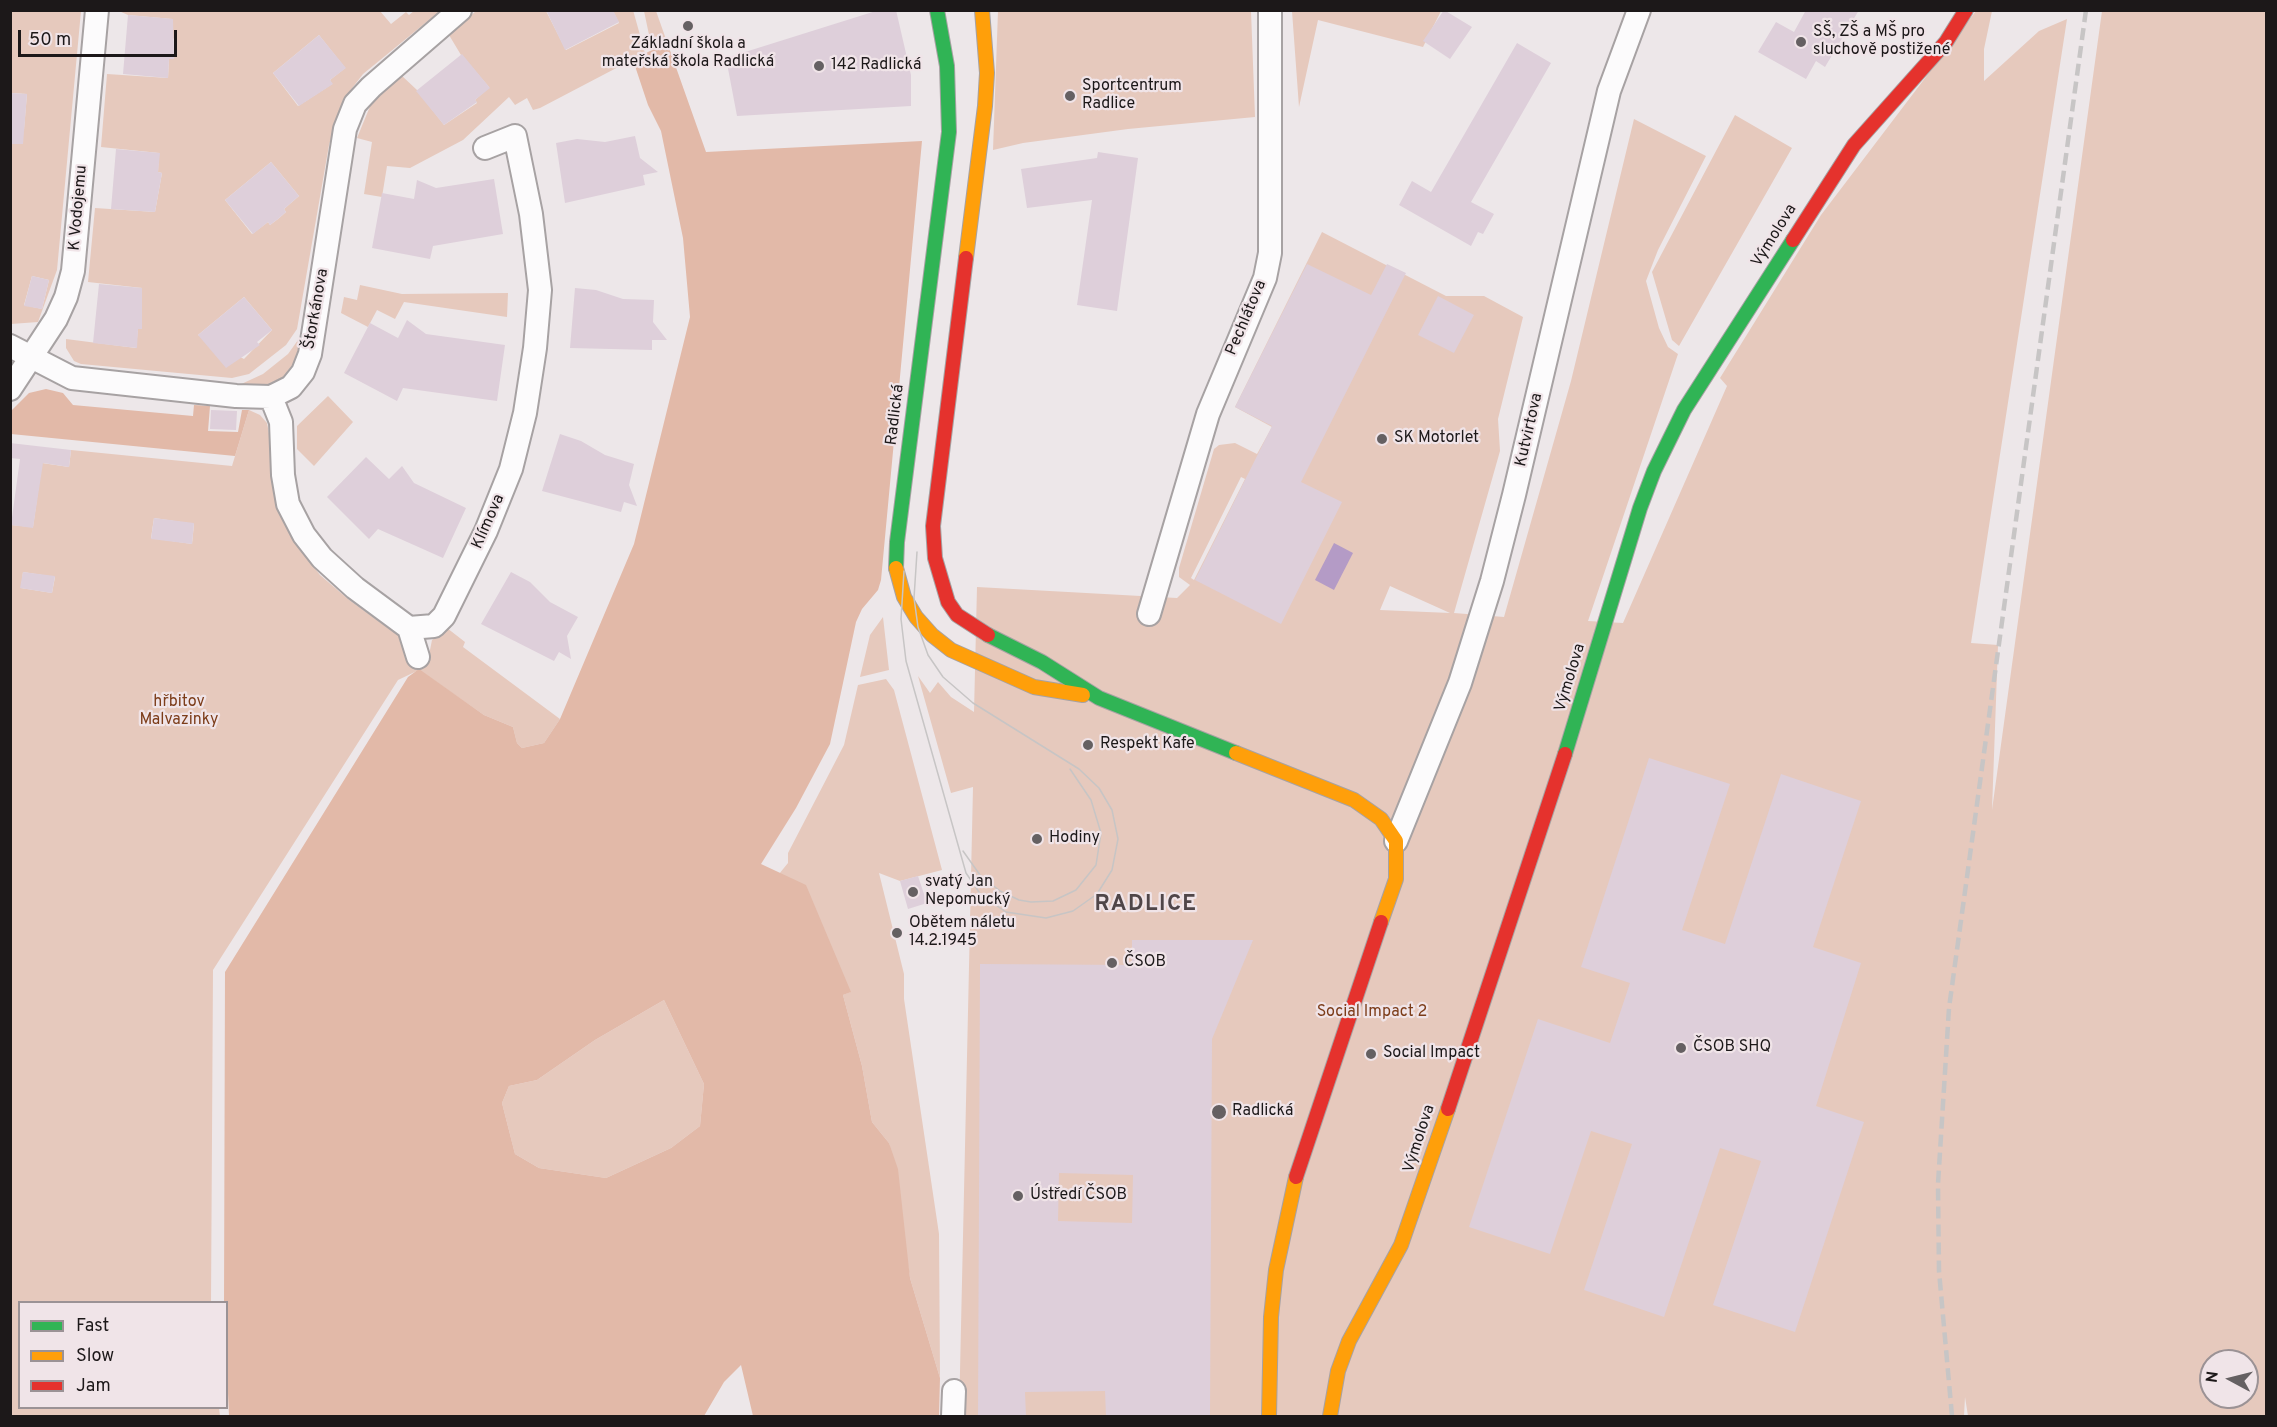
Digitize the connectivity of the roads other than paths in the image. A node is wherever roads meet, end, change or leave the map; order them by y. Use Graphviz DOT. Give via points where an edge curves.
graph roads {
  1 [pos="97,10"];
  2 [pos="460,10"];
  3 [pos="937,10"];
  4 [pos="982,10"];
  5 [pos="1270,10"];
  6 [pos="1639,10"];
  7 [pos="1966,10"];
  8 [pos="485,148"];
  9 [pos="10,346"];
  10 [pos="34,357"];
  11 [pos="10,389"];
  12 [pos="271,397"];
  13 [pos="1149,614"];
  14 [pos="409,628"];
  15 [pos="418,657"];
  16 [pos="1098,698"];
  17 [pos="1396,841"];
  18 [pos="954,1391"];
  19 [pos="953,1416"];
  20 [pos="1269,1416"];
  21 [pos="1329,1416"];
  1 -- 10 [label="street, K Vodojemu" via="73,271 66,297"];
  2 -- 12 [label="street, Štorkánova" via="355,104 345,129 310,354 291,387"];
  3 -- 16 [label="main road, Radlická" via="947,66 949,132 896,572 916,617 951,650 1034,687"];
  4 -- 16 [label="main road, Radlická" via="987,73 985,106 937,488 935,558 948,602 963,620 1042,662"];
  5 -- 13 [label="street, Pechlátova" via="1270,254 1265,278 1208,414"];
  6 -- 17 [label="street, Kutvirtova" via="1606,101 1491,581 1460,683"];
  7 -- 21 [label="main road, Výmolova" via="1946,42 1854,145 1684,410 1654,471 1414,1212 1397,1255 1349,1341"];
  8 -- 14 [label="street, Klímova" via="515,136 531,214 540,290 525,413 507,479 444,616 434,626"];
  9 -- 10 [label="street"];
  10 -- 11 [label="street, K Vodojemu"];
  10 -- 12 [label="street" via="72,378"];
  12 -- 14 [label="street" via="281,422 288,504 304,535 355,588"];
  14 -- 15 [label="street"];
  16 -- 17 [label="main road, Radlická" via="1354,800 1381,819"];
  17 -- 20 [label="main road" via="1396,879 1294,1182 1276,1270"];
  18 -- 19 [label="street"];
}
